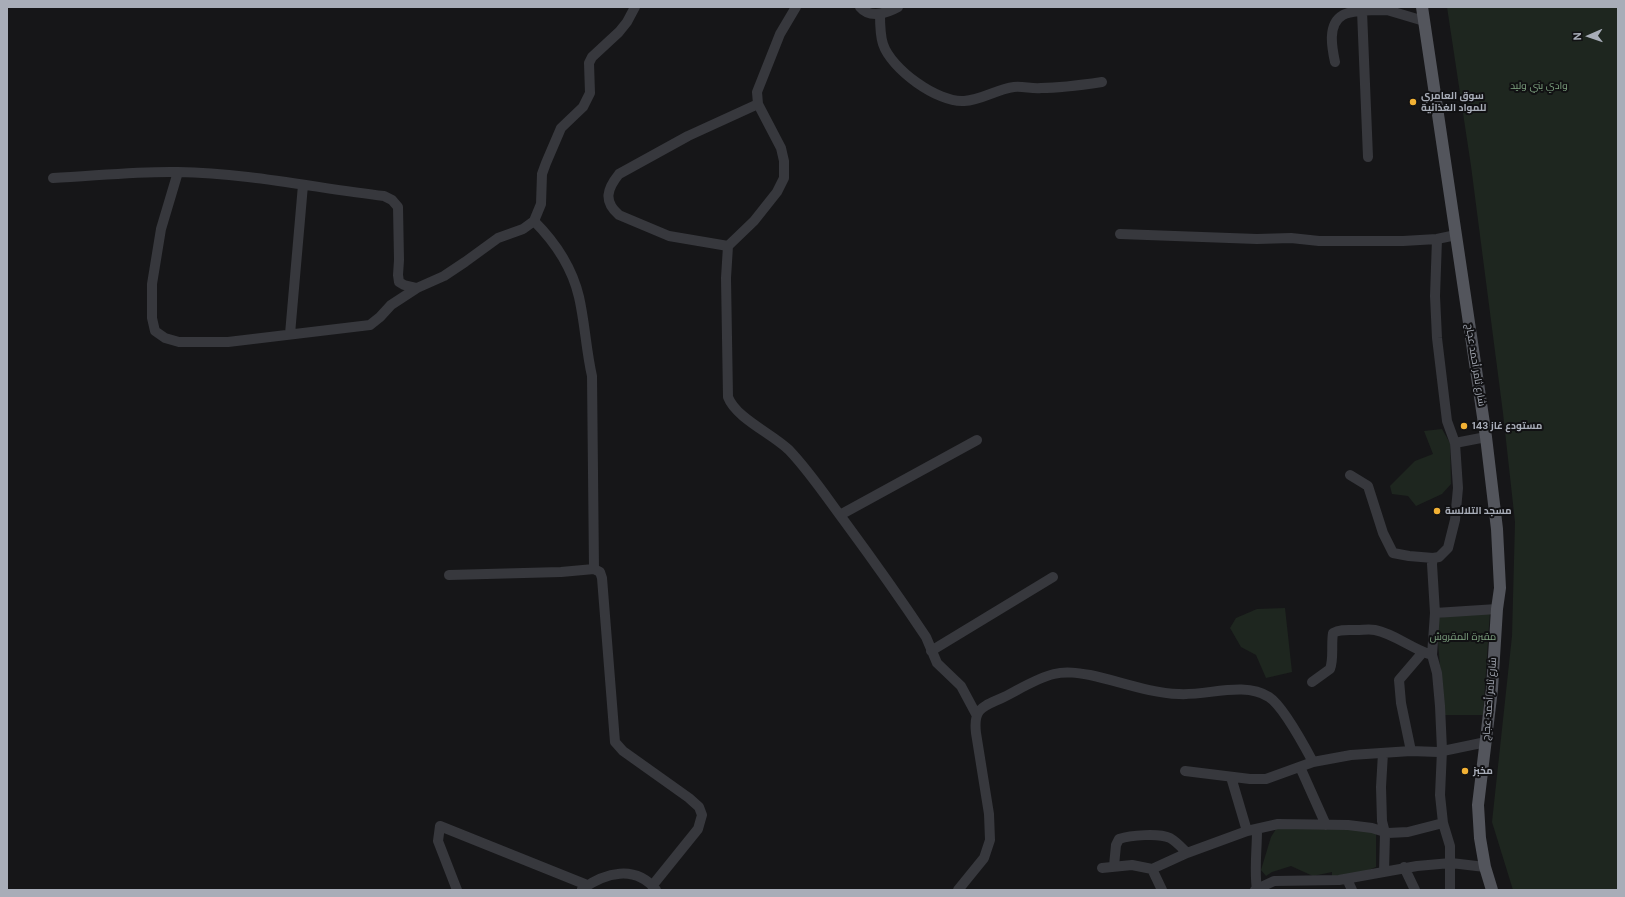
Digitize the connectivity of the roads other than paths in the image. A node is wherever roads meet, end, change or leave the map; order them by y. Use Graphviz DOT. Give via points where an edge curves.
graph roads {
  1 [pos="635,7"];
  2 [pos="796,7"];
  3 [pos="860,7"];
  4 [pos="898,7"];
  5 [pos="1422,7"];
  6 [pos="1386,8"];
  7 [pos="1362,11"];
  8 [pos="880,14"];
  9 [pos="1424,21"];
  10 [pos="1335,62"];
  11 [pos="1102,82"];
  12 [pos="758,104"];
  13 [pos="1368,158"];
  14 [pos="178,172"];
  15 [pos="53,178"];
  16 [pos="303,185"];
  17 [pos="534,221"];
  18 [pos="1120,234"];
  19 [pos="1456,235"];
  20 [pos="1437,239"];
  21 [pos="728,246"];
  22 [pos="417,288"];
  23 [pos="290,334"];
  24 [pos="1486,436"];
  25 [pos="976,440"];
  26 [pos="1455,444"];
  27 [pos="1350,475"];
  28 [pos="840,516"];
  29 [pos="1433,558"];
  30 [pos="594,569"];
  31 [pos="449,575"];
  32 [pos="1053,577"];
  33 [pos="1497,609"];
  34 [pos="1435,613"];
  35 [pos="931,651"];
  36 [pos="1427,653"];
  37 [pos="1312,682"];
  38 [pos="976,714"];
  39 [pos="1486,742"];
  40 [pos="1442,750"];
  41 [pos="1411,751"];
  42 [pos="1383,753"];
  43 [pos="1312,762"];
  44 [pos="1300,767"];
  45 [pos="1185,771"];
  46 [pos="1231,777"];
  47 [pos="1443,824"];
  48 [pos="1326,825"];
  49 [pos="1257,830"];
  50 [pos="1246,831"];
  51 [pos="1385,833"];
  52 [pos="1187,853"];
  53 [pos="1451,863"];
  54 [pos="1114,866"];
  55 [pos="1404,867"];
  56 [pos="1485,867"];
  57 [pos="1102,868"];
  58 [pos="1152,869"];
  59 [pos="1384,872"];
  60 [pos="1347,879"];
  61 [pos="1318,880"];
  62 [pos="583,888"];
  63 [pos="654,888"];
  64 [pos="457,890"];
  65 [pos="958,890"];
  66 [pos="1162,890"];
  67 [pos="1256,890"];
  68 [pos="1322,890"];
  69 [pos="1352,890"];
  70 [pos="1415,890"];
  71 [pos="1450,890"];
  72 [pos="1492,890"];
  1 -- 17 [label="street" via="627,22 589,63 590,93 583,107 562,128 546,163 542,174 541,204"];
  2 -- 12 [label="street" via="780,34 763,75 757,92"];
  3 -- 8 [label="street" via="866,12"];
  4 -- 8 [label="street"];
  5 -- 9 [label="main road, شارع ثامر أحمد عجاج"];
  6 -- 7 [label="street"];
  6 -- 9 [label="street"];
  7 -- 10 [label="street" via="1343,15 1336,23 1331,34"];
  7 -- 13 [label="street"];
  8 -- 11 [label="street" via="883,44 890,58 921,85 952,100 973,100 1014,87 1057,88"];
  9 -- 19 [label="main road, شارع ثامر أحمد عجاج"];
  12 -- 21 [label="street" via="781,148 784,178 777,192 754,220"];
  12 -- 21 [label="street" via="688,136 619,174 608,193 613,210 630,220 669,236"];
  14 -- 15 [label="street"];
  14 -- 16 [label="street" via="250,177"];
  14 -- 23 [label="street" via="160,229 156,253 151,301 155,331 165,338 179,342 228,342"];
  16 -- 22 [label="street" via="384,196 392,200 398,207 399,282"];
  16 -- 23 [label="street"];
  17 -- 22 [label="street" via="523,229 498,238 449,273"];
  17 -- 30 [label="street" via="560,251 579,297 592,376"];
  18 -- 20 [label="street" via="1291,238 1319,241"];
  19 -- 20 [label="street"];
  19 -- 24 [label="main road, شارع ثامر أحمد عجاج"];
  20 -- 26 [label="street" via="1437,338 1448,421"];
  21 -- 28 [label="street" via="726,374 730,405 788,450"];
  22 -- 23 [label="street" via="391,305 370,325"];
  24 -- 26 [label="street"];
  24 -- 33 [label="main road, شارع ثامر أحمد عجاج" via="1497,529 1500,588"];
  25 -- 28 [label="street"];
  26 -- 29 [label="street" via="1458,488 1455,520 1448,548 1439,557"];
  27 -- 29 [label="street" via="1368,486 1383,533 1393,553"];
  28 -- 35 [label="street" via="926,637"];
  29 -- 34 [label="street" via="1432,587"];
  30 -- 31 [label="street"];
  30 -- 63 [label="street" via="600,572 602,578 615,742 624,752 689,798 699,807 702,815 698,829"];
  32 -- 35 [label="street"];
  33 -- 34 [label="street"];
  33 -- 39 [label="main road, شارع ثامر أحمد عجاج"];
  34 -- 36 [label="street"];
  35 -- 38 [label="street" via="940,667 961,686"];
  36 -- 37 [label="street" via="1380,631 1338,631 1333,633 1330,669"];
  36 -- 40 [label="street" via="1437,673"];
  36 -- 41 [label="street" via="1399,680 1400,703"];
  38 -- 43 [label="street" via="1044,677 1064,672 1110,679 1158,692 1178,694 1247,691 1261,693 1275,702 1298,735"];
  38 -- 65 [label="street" via="976,733 989,814 990,840 984,858"];
  39 -- 40 [label="street"];
  39 -- 56 [label="main road, شارع ثامر أحمد عجاج" via="1478,805"];
  40 -- 41 [label="street"];
  40 -- 47 [label="street" via="1440,795"];
  41 -- 42 [label="street"];
  42 -- 43 [label="street"];
  42 -- 51 [label="street" via="1381,787"];
  43 -- 44 [label="street"];
  44 -- 46 [label="street" via="1266,779"];
  44 -- 48 [label="street"];
  45 -- 46 [label="street"];
  46 -- 50 [label="street"];
  47 -- 51 [label="street" via="1408,832"];
  47 -- 53 [label="street" via="1450,846"];
  48 -- 49 [label="street" via="1285,823"];
  48 -- 51 [label="street" via="1368,828"];
  49 -- 50 [label="street"];
  49 -- 67 [label="street"];
  50 -- 52 [label="street"];
  51 -- 59 [label="street"];
  52 -- 54 [label="street" via="1177,842 1164,836 1127,836 1119,839 1116,845"];
  52 -- 58 [label="street"];
  53 -- 55 [label="street"];
  53 -- 56 [label="street"];
  53 -- 71 [label="street"];
  54 -- 57 [label="street"];
  54 -- 58 [label="street" via="1132,865"];
  55 -- 59 [label="street"];
  55 -- 70 [label="street"];
  56 -- 72 [label="main road, شارع ثامر أحمد عجاج"];
  58 -- 66 [label="street"];
  59 -- 60 [label="street"];
  60 -- 61 [label="street"];
  60 -- 69 [label="street"];
  61 -- 67 [label="street" via="1274,882"];
  61 -- 68 [label="street"];
  62 -- 63 [label="street" via="611,875 631,874 646,880"];
  62 -- 64 [label="street" via="440,826 438,841"];
}
